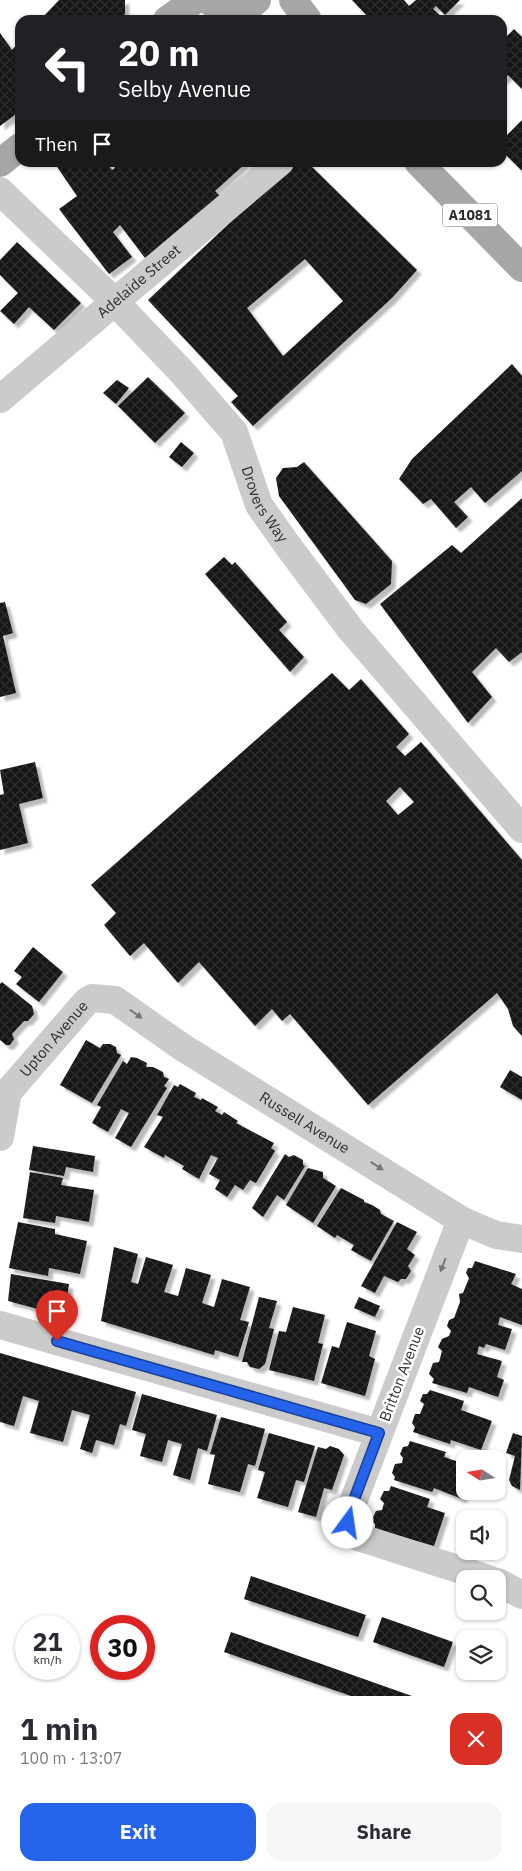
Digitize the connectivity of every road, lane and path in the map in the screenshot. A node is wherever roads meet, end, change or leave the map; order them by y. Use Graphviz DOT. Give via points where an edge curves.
graph roads {
  1 [pos="195,0"];
  2 [pos="208,0"];
  3 [pos="293,0"];
  4 [pos="247,10"];
  5 [pos="174,15"];
  6 [pos="304,15"];
  7 [pos="15,151"];
  8 [pos="0,163"];
  9 [pos="274,167"];
  10 [pos="423,167"];
  11 [pos="0,191"];
  12 [pos="522,268"];
  13 [pos="115,302"];
  14 [pos="0,399"];
  15 [pos="522,829"];
  16 [pos="92,998"];
  17 [pos="2,1106"];
  18 [pos="0,1137"];
  19 [pos="461,1220"];
  20 [pos="522,1239"];
  21 [pos="0,1325"];
  22 [pos="379,1433"];
  23 [pos="461,1570"];
  24 [pos="506,1586"];
  25 [pos="522,1595"];
  1 -- 5 [label="main road"];
  2 -- 4 [label="main road" via="217,6"];
  3 -- 6 [label="main road"];
  7 -- 8 [label="main road"];
  9 -- 13 [label="street, Adelaide Street"];
  10 -- 12 [label="main road, A1081"];
  11 -- 13 [label="street, Drovers Way"];
  13 -- 14 [label="street, Adelaide Street"];
  13 -- 15 [label="street, Drovers Way" via="181,370 234,432 259,505 288,546 351,630"];
  16 -- 17 [label="street, Upton Avenue" via="8,1092"];
  16 -- 19 [label="street, Russell Avenue, one-way" via="116,1000 182,1047"];
  17 -- 18 [label="street, Upton Avenue"];
  19 -- 20 [label="street, Russell Avenue" via="496,1235"];
  19 -- 22 [label="street, Britton Avenue, one-way"];
  21 -- 22 [label="street"];
  22 -- 23 [label="street, Britton Avenue" via="349,1513 351,1532"];
  24 -- 25 [label="street"];
}
